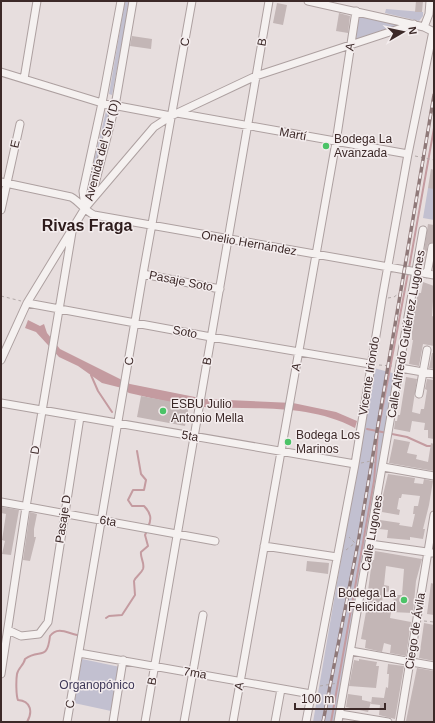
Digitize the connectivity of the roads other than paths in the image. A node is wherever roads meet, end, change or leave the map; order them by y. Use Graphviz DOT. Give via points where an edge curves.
graph roads {
  1 [pos="37,1"];
  2 [pos="121,1"];
  3 [pos="133,1"];
  4 [pos="192,1"];
  5 [pos="269,1"];
  6 [pos="308,1"];
  7 [pos="430,1"];
  8 [pos="356,11"];
  9 [pos="414,24"];
  10 [pos="424,27"];
  11 [pos="433,32"];
  12 [pos="350,46"];
  13 [pos="1,72"];
  14 [pos="256,76"];
  15 [pos="24,79"];
  16 [pos="102,103"];
  17 [pos="115,106"];
  18 [pos="174,114"];
  19 [pos="20,124"];
  20 [pos="248,126"];
  21 [pos="336,142"];
  22 [pos="408,154"];
  23 [pos="4,183"];
  24 [pos="97,188"];
  25 [pos="83,191"];
  26 [pos="72,197"];
  27 [pos="85,208"];
  28 [pos="1,210"];
  29 [pos="152,226"];
  30 [pos="73,227"];
  31 [pos="423,230"];
  32 [pos="229,240"];
  33 [pos="434,247"];
  34 [pos="316,255"];
  35 [pos="432,262"];
  36 [pos="388,267"];
  37 [pos="412,271"];
  38 [pos="143,274"];
  39 [pos="431,274"];
  40 [pos="220,289"];
  41 [pos="27,303"];
  42 [pos="60,308"];
  43 [pos="135,322"];
  44 [pos="211,337"];
  45 [pos="427,350"];
  46 [pos="298,352"];
  47 [pos="1,360"];
  48 [pos="370,364"];
  49 [pos="396,367"];
  50 [pos="423,372"];
  51 [pos="434,374"];
  52 [pos="420,394"];
  53 [pos="1,403"];
  54 [pos="42,410"];
  55 [pos="80,417"];
  56 [pos="118,423"];
  57 [pos="194,436"];
  58 [pos="388,438"];
  59 [pos="281,451"];
  60 [pos="355,464"];
  61 [pos="383,467"];
  62 [pos="434,476"];
  63 [pos="1,502"];
  64 [pos="26,506"];
  65 [pos="64,513"];
  66 [pos="434,516"];
  67 [pos="101,520"];
  68 [pos="177,534"];
  69 [pos="215,541"];
  70 [pos="370,544"];
  71 [pos="264,546"];
  72 [pos="431,553"];
  73 [pos="337,557"];
  74 [pos="203,615"];
  75 [pos="8,630"];
  76 [pos="351,651"];
  77 [pos="79,652"];
  78 [pos="123,660"];
  79 [pos="410,662"];
  80 [pos="154,666"];
  81 [pos="434,666"];
  82 [pos="192,673"];
  83 [pos="1,674"];
  84 [pos="240,681"];
  85 [pos="281,689"];
  86 [pos="311,694"];
  87 [pos="340,714"];
  88 [pos="67,722"];
  89 [pos="112,722"];
  90 [pos="145,722"];
  91 [pos="184,722"];
  92 [pos="233,722"];
  93 [pos="275,722"];
  94 [pos="306,722"];
  95 [pos="338,722"];
  96 [pos="388,722"];
  97 [pos="400,722"];
  1 -- 15 [label="street"];
  2 -- 16 [label="street, Avenida del Sur (D)"];
  3 -- 17 [label="street, Avenida del Sur (D)"];
  4 -- 18 [label="street, C"];
  5 -- 14 [label="street, B"];
  6 -- 8 [label="street"];
  7 -- 10 [label="street"];
  8 -- 9 [label="street"];
  8 -- 12 [label="street, A"];
  9 -- 10 [label="street"];
  9 -- 12 [label="street"];
  10 -- 11 [label="street"];
  11 -- 22 [label="street, Vicente Iriondo"];
  12 -- 14 [label="street"];
  12 -- 21 [label="street, A"];
  13 -- 15 [label="street, Martí"];
  14 -- 18 [label="street"];
  14 -- 20 [label="street, B"];
  15 -- 16 [label="street, Martí"];
  16 -- 17 [label="street, Martí"];
  16 -- 25 [label="street, Avenida del Sur (D)"];
  17 -- 18 [label="street, Martí"];
  17 -- 24 [label="street, Avenida del Sur (D)"];
  18 -- 20 [label="street, Martí"];
  18 -- 24 [label="street" via="154,127"];
  18 -- 29 [label="street, C"];
  19 -- 23 [label="street, E"];
  20 -- 21 [label="street, Martí"];
  20 -- 32 [label="street, B"];
  21 -- 22 [label="street, Martí"];
  21 -- 34 [label="street, A"];
  22 -- 36 [label="street, Vicente Iriondo"];
  23 -- 26 [label="street, Onelio Hernández"];
  23 -- 28 [label="street, E"];
  24 -- 27 [label="street"];
  25 -- 26 [label="street" via="80,195"];
  25 -- 27 [label="street, Avenida del Sur (D)"];
  26 -- 27 [label="street, Onelio Hernández"];
  27 -- 29 [label="street, Onelio Hernández" via="89,213"];
  27 -- 30 [label="street"];
  29 -- 32 [label="street, Onelio Hernández"];
  29 -- 38 [label="street, C"];
  30 -- 41 [label="street"];
  30 -- 42 [label="street, D"];
  31 -- 37 [label="street, Calle Alfredo Gutiérrez Lugones"];
  32 -- 34 [label="street, Onelio Hernández"];
  32 -- 40 [label="street, B"];
  33 -- 35 [label="street"];
  34 -- 36 [label="street, Onelio Hernández"];
  34 -- 46 [label="street, A"];
  35 -- 39 [label="street"];
  36 -- 37 [label="street, Onelio Hernández"];
  36 -- 48 [label="street, Vicente Iriondo"];
  37 -- 39 [label="street, Onelio Hernández"];
  37 -- 49 [label="street, Calle Alfredo Gutiérrez Lugones"];
  38 -- 40 [label="street, Pasaje Soto"];
  38 -- 43 [label="street, C"];
  40 -- 44 [label="street, B"];
  41 -- 42 [label="street, Soto"];
  41 -- 47 [label="street"];
  42 -- 43 [label="street, Soto"];
  42 -- 54 [label="street, D"];
  43 -- 44 [label="street, Soto"];
  43 -- 56 [label="street, C"];
  44 -- 46 [label="street, Soto"];
  44 -- 57 [label="street, B"];
  45 -- 50 [label="street"];
  46 -- 48 [label="street, Soto"];
  46 -- 59 [label="street, A"];
  48 -- 60 [label="street, Vicente Iriondo"];
  49 -- 50 [label="street"];
  49 -- 58 [label="street, Calle Alfredo Gutiérrez Lugones"];
  50 -- 51 [label="street"];
  50 -- 52 [label="street"];
  53 -- 54 [label="street, 5ta"];
  54 -- 55 [label="street, 5ta"];
  54 -- 64 [label="street, D"];
  55 -- 56 [label="street, 5ta"];
  55 -- 65 [label="street, Pasaje D"];
  56 -- 57 [label="street, 5ta"];
  56 -- 67 [label="street, C"];
  57 -- 59 [label="street, 5ta"];
  57 -- 68 [label="street, B"];
  58 -- 61 [label="street, Calle Lugones"];
  59 -- 60 [label="street, 5ta"];
  59 -- 71 [label="street, A"];
  60 -- 73 [label="street, Vicente Iriondo"];
  61 -- 62 [label="street"];
  61 -- 70 [label="street, Calle Lugones"];
  63 -- 64 [label="street, 6ta"];
  64 -- 65 [label="street, 6ta"];
  64 -- 75 [label="street, D"];
  65 -- 67 [label="street, 6ta"];
  65 -- 75 [label="street, Pasaje D" via="48,622 39,634 21,636"];
  66 -- 72 [label="street, Ciego de Ávila"];
  67 -- 68 [label="street, 6ta"];
  67 -- 77 [label="street, C"];
  68 -- 69 [label="street, 6ta"];
  68 -- 80 [label="street, B"];
  70 -- 72 [label="street"];
  70 -- 76 [label="street, Calle Lugones"];
  71 -- 73 [label="street"];
  71 -- 84 [label="street, A"];
  72 -- 79 [label="street, Ciego de Ávila"];
  73 -- 86 [label="street, Vicente Iriondo"];
  74 -- 82 [label="street"];
  75 -- 83 [label="street, D"];
  76 -- 79 [label="street"];
  76 -- 87 [label="street, Calle Lugones"];
  77 -- 78 [label="street, 7ma"];
  77 -- 88 [label="street, C"];
  78 -- 80 [label="street, 7ma"];
  78 -- 89 [label="street"];
  79 -- 81 [label="street"];
  79 -- 97 [label="street, Ciego de Ávila"];
  80 -- 82 [label="street, 7ma"];
  80 -- 90 [label="street, B"];
  82 -- 84 [label="street, 7ma"];
  82 -- 91 [label="street"];
  84 -- 85 [label="street, 7ma"];
  84 -- 92 [label="street, A"];
  85 -- 86 [label="street, 7ma"];
  85 -- 93 [label="street"];
  86 -- 94 [label="street, Vicente Iriondo"];
  87 -- 95 [label="street, Calle Lugones"];
  87 -- 96 [label="street"];
}
